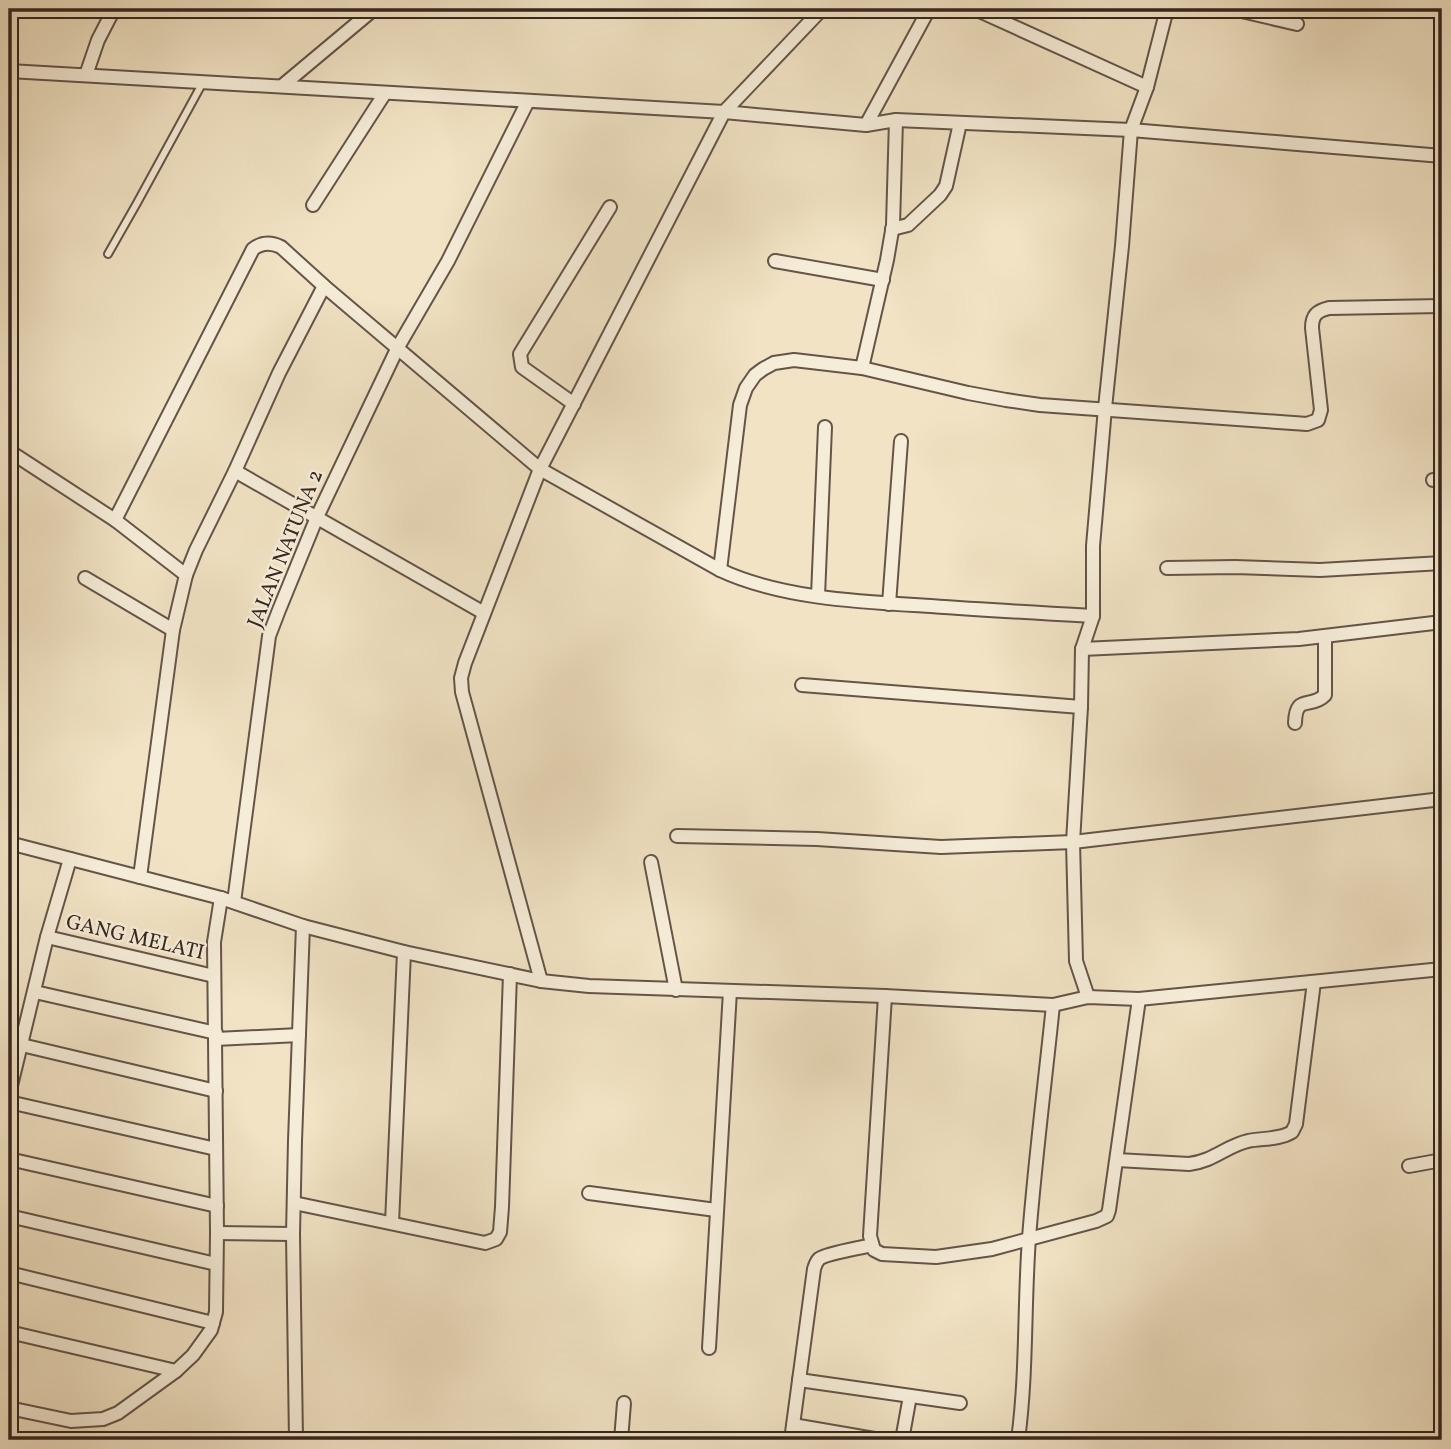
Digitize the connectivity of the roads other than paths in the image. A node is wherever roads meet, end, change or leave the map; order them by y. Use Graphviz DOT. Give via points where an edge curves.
graph roads {
  1 [pos="114,9"];
  2 [pos="374,9"];
  3 [pos="822,9"];
  4 [pos="929,9"];
  5 [pos="975,9"];
  6 [pos="1167,9"];
  7 [pos="1233,9"];
  8 [pos="1297,24"];
  9 [pos="9,71"];
  10 [pos="86,75"];
  11 [pos="203,82"];
  12 [pos="282,86"];
  13 [pos="1147,88"];
  14 [pos="386,93"];
  15 [pos="528,101"];
  16 [pos="723,112"];
  17 [pos="896,120"];
  18 [pos="960,123"];
  19 [pos="866,125"];
  20 [pos="1131,130"];
  21 [pos="1442,156"];
  22 [pos="313,205"];
  23 [pos="610,207"];
  24 [pos="892,229"];
  25 [pos="108,254"];
  26 [pos="775,261"];
  27 [pos="883,280"];
  28 [pos="324,286"];
  29 [pos="1442,306"];
  30 [pos="398,347"];
  31 [pos="862,368"];
  32 [pos="574,404"];
  33 [pos="1105,408"];
  34 [pos="825,427"];
  35 [pos="901,441"];
  36 [pos="9,451"];
  37 [pos="540,469"];
  38 [pos="235,471"];
  39 [pos="317,517"];
  40 [pos="114,520"];
  41 [pos="1442,563"];
  42 [pos="1167,568"];
  43 [pos="720,570"];
  44 [pos="186,575"];
  45 [pos="85,578"];
  46 [pos="818,596"];
  47 [pos="890,604"];
  48 [pos="484,613"];
  49 [pos="1093,616"];
  50 [pos="1442,622"];
  51 [pos="173,630"];
  52 [pos="1325,636"];
  53 [pos="1082,649"];
  54 [pos="802,685"];
  55 [pos="1081,707"];
  56 [pos="1296,723"];
  57 [pos="1442,799"];
  58 [pos="677,836"];
  59 [pos="1073,842"];
  60 [pos="10,848"];
  61 [pos="70,859"];
  62 [pos="651,862"];
  63 [pos="141,877"];
  64 [pos="221,898"];
  65 [pos="234,902"];
  66 [pos="303,926"];
  67 [pos="47,937"];
  68 [pos="404,952"];
  69 [pos="1442,969"];
  70 [pos="510,974"];
  71 [pos="214,976"];
  72 [pos="541,981"];
  73 [pos="1314,982"];
  74 [pos="676,990"];
  75 [pos="730,991"];
  76 [pos="35,992"];
  77 [pos="885,996"];
  78 [pos="1088,998"];
  79 [pos="1139,999"];
  80 [pos="1053,1005"];
  81 [pos="299,1035"];
  82 [pos="216,1036"];
  83 [pos="15,1044"];
  84 [pos="216,1091"];
  85 [pos="9,1094"];
  86 [pos="9,1102"];
  87 [pos="216,1149"];
  88 [pos="9,1159"];
  89 [pos="1117,1160"];
  90 [pos="1442,1160"];
  91 [pos="1409,1166"];
  92 [pos="589,1192"];
  93 [pos="294,1203"];
  94 [pos="217,1206"];
  95 [pos="716,1209"];
  96 [pos="9,1216"];
  97 [pos="392,1223"];
  98 [pos="217,1233"];
  99 [pos="293,1234"];
  100 [pos="1029,1239"];
  101 [pos="872,1245"];
  102 [pos="216,1264"];
  103 [pos="9,1273"];
  104 [pos="213,1323"];
  105 [pos="9,1332"];
  106 [pos="709,1348"];
  107 [pos="176,1371"];
  108 [pos="799,1380"];
  109 [pos="910,1396"];
  110 [pos="624,1403"];
  111 [pos="960,1403"];
  112 [pos="9,1408"];
  113 [pos="793,1425"];
  114 [pos="296,1440"];
  115 [pos="621,1440"];
  116 [pos="791,1440"];
  117 [pos="880,1440"];
  118 [pos="902,1440"];
  119 [pos="1018,1440"];
  1 -- 10 [label="street"];
  2 -- 12 [label="street"];
  3 -- 16 [label="street"];
  4 -- 19 [label="street"];
  5 -- 13 [label="street"];
  6 -- 13 [label="street"];
  7 -- 8 [label="street"];
  9 -- 10 [label="street"];
  10 -- 11 [label="street"];
  11 -- 12 [label="street"];
  11 -- 25 [label="lane"];
  12 -- 14 [label="street"];
  13 -- 20 [label="street"];
  14 -- 15 [label="street"];
  14 -- 22 [label="street"];
  15 -- 16 [label="street"];
  15 -- 30 [label="street, JALAN NATUNA 2" via="449,261"];
  16 -- 19 [label="street"];
  16 -- 32 [label="street"];
  17 -- 18 [label="street"];
  17 -- 19 [label="street"];
  17 -- 24 [label="street"];
  18 -- 20 [label="street"];
  18 -- 24 [label="street" via="946,186 908,225"];
  20 -- 21 [label="street"];
  20 -- 33 [label="street"];
  23 -- 32 [label="street" via="520,354 522,367"];
  24 -- 27 [label="street"];
  26 -- 27 [label="street"];
  27 -- 31 [label="street"];
  28 -- 30 [label="street"];
  28 -- 38 [label="street"];
  28 -- 40 [label="street" via="281,247 268,243 253,250"];
  29 -- 33 [label="street" via="1329,308 1315,315 1311,328 1321,410 1315,423"];
  30 -- 37 [label="street"];
  30 -- 39 [label="street, JALAN NATUNA 2"];
  31 -- 33 [label="street" via="1006,400"];
  31 -- 43 [label="street" via="785,361 763,369 746,388 740,405"];
  32 -- 37 [label="street"];
  33 -- 49 [label="street" via="1093,546"];
  34 -- 46 [label="street"];
  35 -- 47 [label="street"];
  36 -- 40 [label="street"];
  37 -- 43 [label="street"];
  37 -- 48 [label="street"];
  38 -- 39 [label="street"];
  38 -- 44 [label="street"];
  39 -- 48 [label="street"];
  39 -- 65 [label="street, JALAN NATUNA 2" via="269,636"];
  40 -- 44 [label="street"];
  41 -- 42 [label="street" via="1320,570"];
  43 -- 46 [label="street" via="740,579"];
  44 -- 51 [label="street"];
  45 -- 51 [label="street"];
  46 -- 47 [label="street"];
  47 -- 49 [label="street"];
  48 -- 72 [label="street" via="462,671 462,692"];
  49 -- 53 [label="street"];
  50 -- 52 [label="street"];
  51 -- 63 [label="street"];
  52 -- 53 [label="street"];
  52 -- 56 [label="street" via="1325,695 1300,705"];
  53 -- 55 [label="street"];
  54 -- 55 [label="street"];
  55 -- 59 [label="street"];
  57 -- 59 [label="street"];
  58 -- 59 [label="street" via="941,847"];
  59 -- 78 [label="street" via="1076,961"];
  60 -- 61 [label="street"];
  61 -- 63 [label="street"];
  61 -- 67 [label="street"];
  62 -- 74 [label="street"];
  63 -- 64 [label="street"];
  64 -- 65 [label="street"];
  64 -- 71 [label="street"];
  65 -- 66 [label="street"];
  66 -- 68 [label="street"];
  66 -- 81 [label="street"];
  67 -- 71 [label="street, GANG MELATI"];
  67 -- 76 [label="street"];
  68 -- 70 [label="street"];
  68 -- 97 [label="street"];
  69 -- 73 [label="street"];
  70 -- 72 [label="street"];
  70 -- 97 [label="street" via="499,1236 485,1243"];
  71 -- 82 [label="street"];
  72 -- 74 [label="street"];
  73 -- 79 [label="street"];
  73 -- 89 [label="street" via="1292,1132 1241,1143 1200,1163"];
  74 -- 75 [label="street"];
  75 -- 77 [label="street"];
  75 -- 95 [label="street"];
  76 -- 82 [label="street"];
  76 -- 83 [label="street"];
  77 -- 80 [label="street"];
  77 -- 101 [label="street"];
  78 -- 79 [label="street"];
  78 -- 80 [label="street"];
  79 -- 89 [label="street"];
  80 -- 100 [label="street"];
  81 -- 82 [label="street"];
  81 -- 93 [label="street"];
  82 -- 84 [label="street"];
  83 -- 84 [label="street"];
  83 -- 85 [label="street"];
  84 -- 87 [label="street"];
  86 -- 87 [label="street"];
  87 -- 94 [label="street"];
  88 -- 94 [label="street"];
  89 -- 100 [label="street" via="1104,1218"];
  90 -- 91 [label="street"];
  92 -- 95 [label="street"];
  93 -- 97 [label="street"];
  93 -- 99 [label="street"];
  94 -- 98 [label="street"];
  95 -- 106 [label="street"];
  96 -- 102 [label="street"];
  98 -- 99 [label="street"];
  98 -- 102 [label="street"];
  99 -- 114 [label="street"];
  100 -- 101 [label="street" via="936,1257 882,1254"];
  100 -- 119 [label="street"];
  101 -- 108 [label="street" via="817,1262"];
  102 -- 104 [label="street"];
  103 -- 104 [label="street"];
  104 -- 107 [label="street" via="206,1339"];
  105 -- 107 [label="street"];
  107 -- 112 [label="street" via="103,1419 71,1421"];
  108 -- 109 [label="street"];
  108 -- 113 [label="street"];
  109 -- 111 [label="street"];
  109 -- 118 [label="street"];
  110 -- 115 [label="street"];
  113 -- 116 [label="street"];
  113 -- 117 [label="street"];
}
